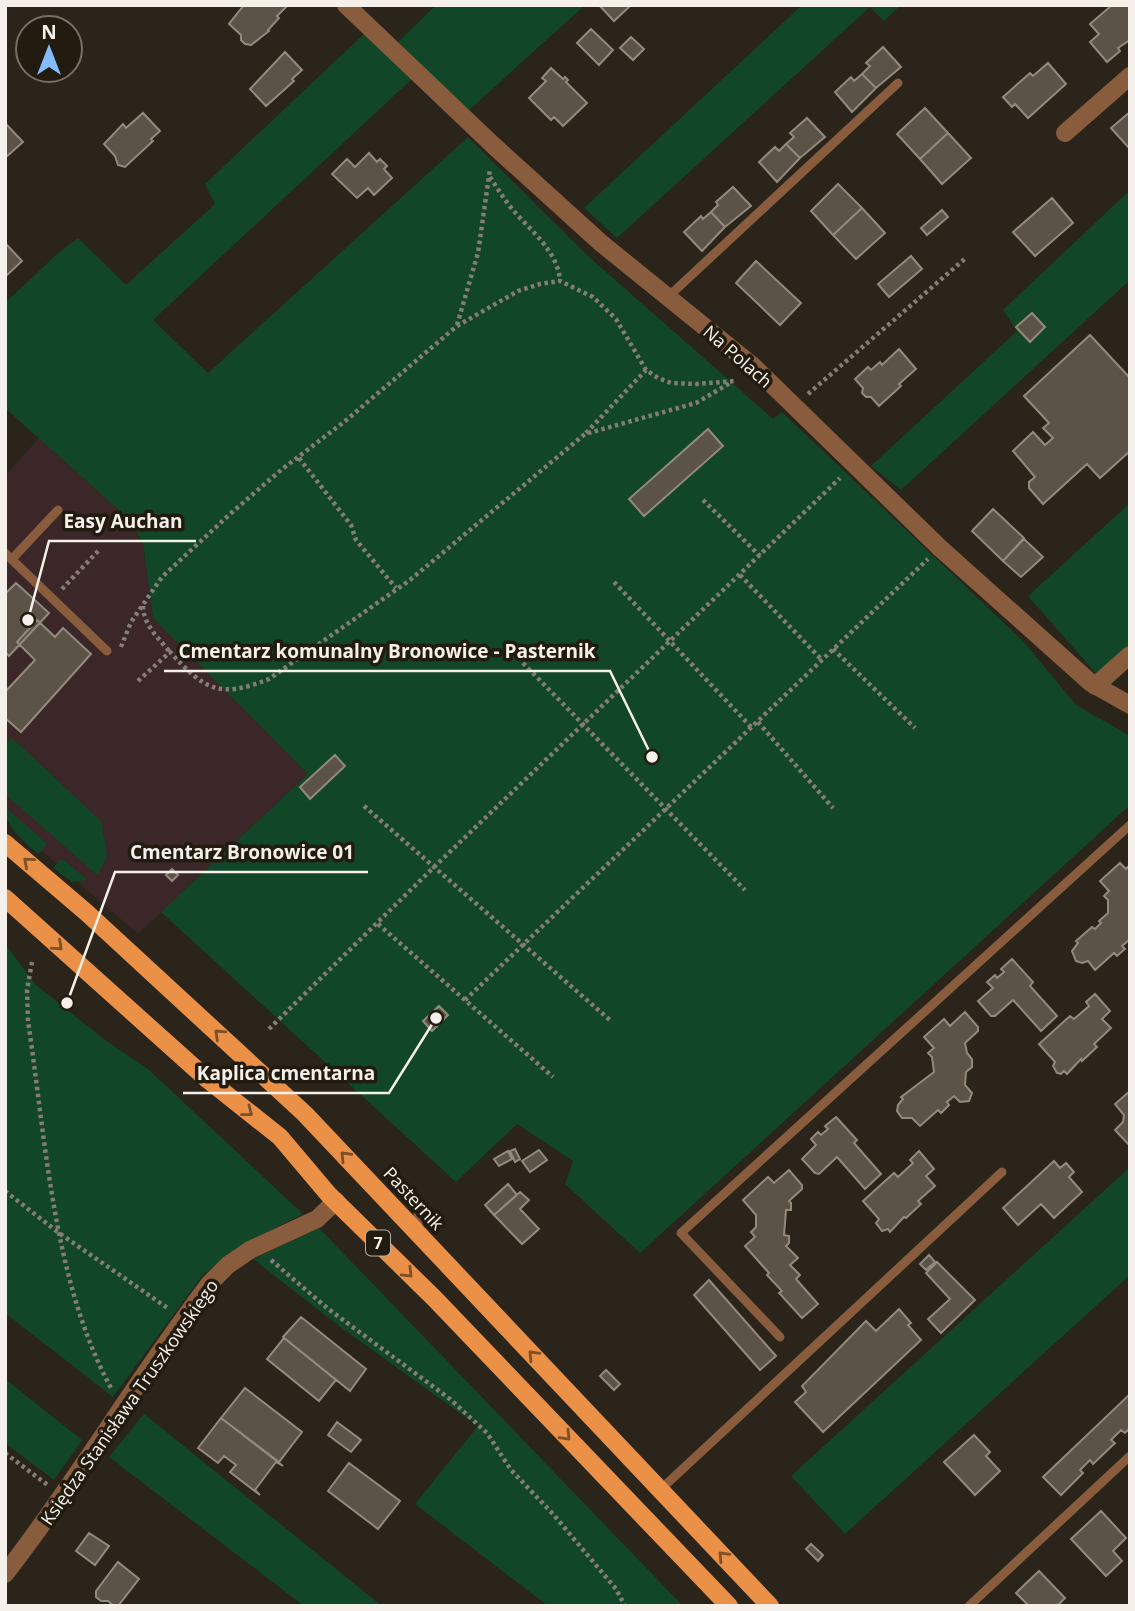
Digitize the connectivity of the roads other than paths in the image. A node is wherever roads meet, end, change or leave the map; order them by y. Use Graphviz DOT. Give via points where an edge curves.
graph roads {
  1 [pos="346,5"];
  2 [pos="1130,76"];
  3 [pos="898,83"];
  4 [pos="1065,133"];
  5 [pos="669,296"];
  6 [pos="58,510"];
  7 [pos="9,556"];
  8 [pos="107,651"];
  9 [pos="1130,655"];
  10 [pos="1095,685"];
  11 [pos="1130,705"];
  12 [pos="1130,825"];
  13 [pos="5,843"];
  14 [pos="5,898"];
  15 [pos="1002,1172"];
  16 [pos="336,1200"];
  17 [pos="418,1206"];
  18 [pos="418,1232"];
  19 [pos="780,1337"];
  20 [pos="1130,1456"];
  21 [pos="660,1490"];
  22 [pos="5,1574"];
  23 [pos="729,1606"];
  24 [pos="770,1606"];
  25 [pos="969,1606"];
  1 -- 5 [label="street, Na Polach" via="601,243"];
  2 -- 4 [label="street"];
  3 -- 5 [label="lane"];
  5 -- 10 [label="street, Na Polach" via="753,366 940,548"];
  6 -- 7 [label="lane"];
  7 -- 8 [label="lane"];
  9 -- 10 [label="street"];
  10 -- 11 [label="street, Na Polach"];
  12 -- 19 [label="lane" via="681,1233"];
  18 -- 13 [label="main road, Pasternik / 7, one-way" via="305,1114"];
  14 -- 16 [label="main road, 7, one-way" via="206,1079 280,1137"];
  15 -- 21 [label="lane"];
  16 -- 22 [label="street, Księdza Stanisława Truszkowskiego" via="317,1219 257,1247 210,1283"];
  16 -- 23 [label="main road, 7, one-way"];
  17 -- 18 [label="lane"];
  21 -- 18 [label="main road, Pasternik / 7, one-way"];
  20 -- 25 [label="lane"];
  24 -- 21 [label="main road, Pasternik / 7, one-way"];
}
